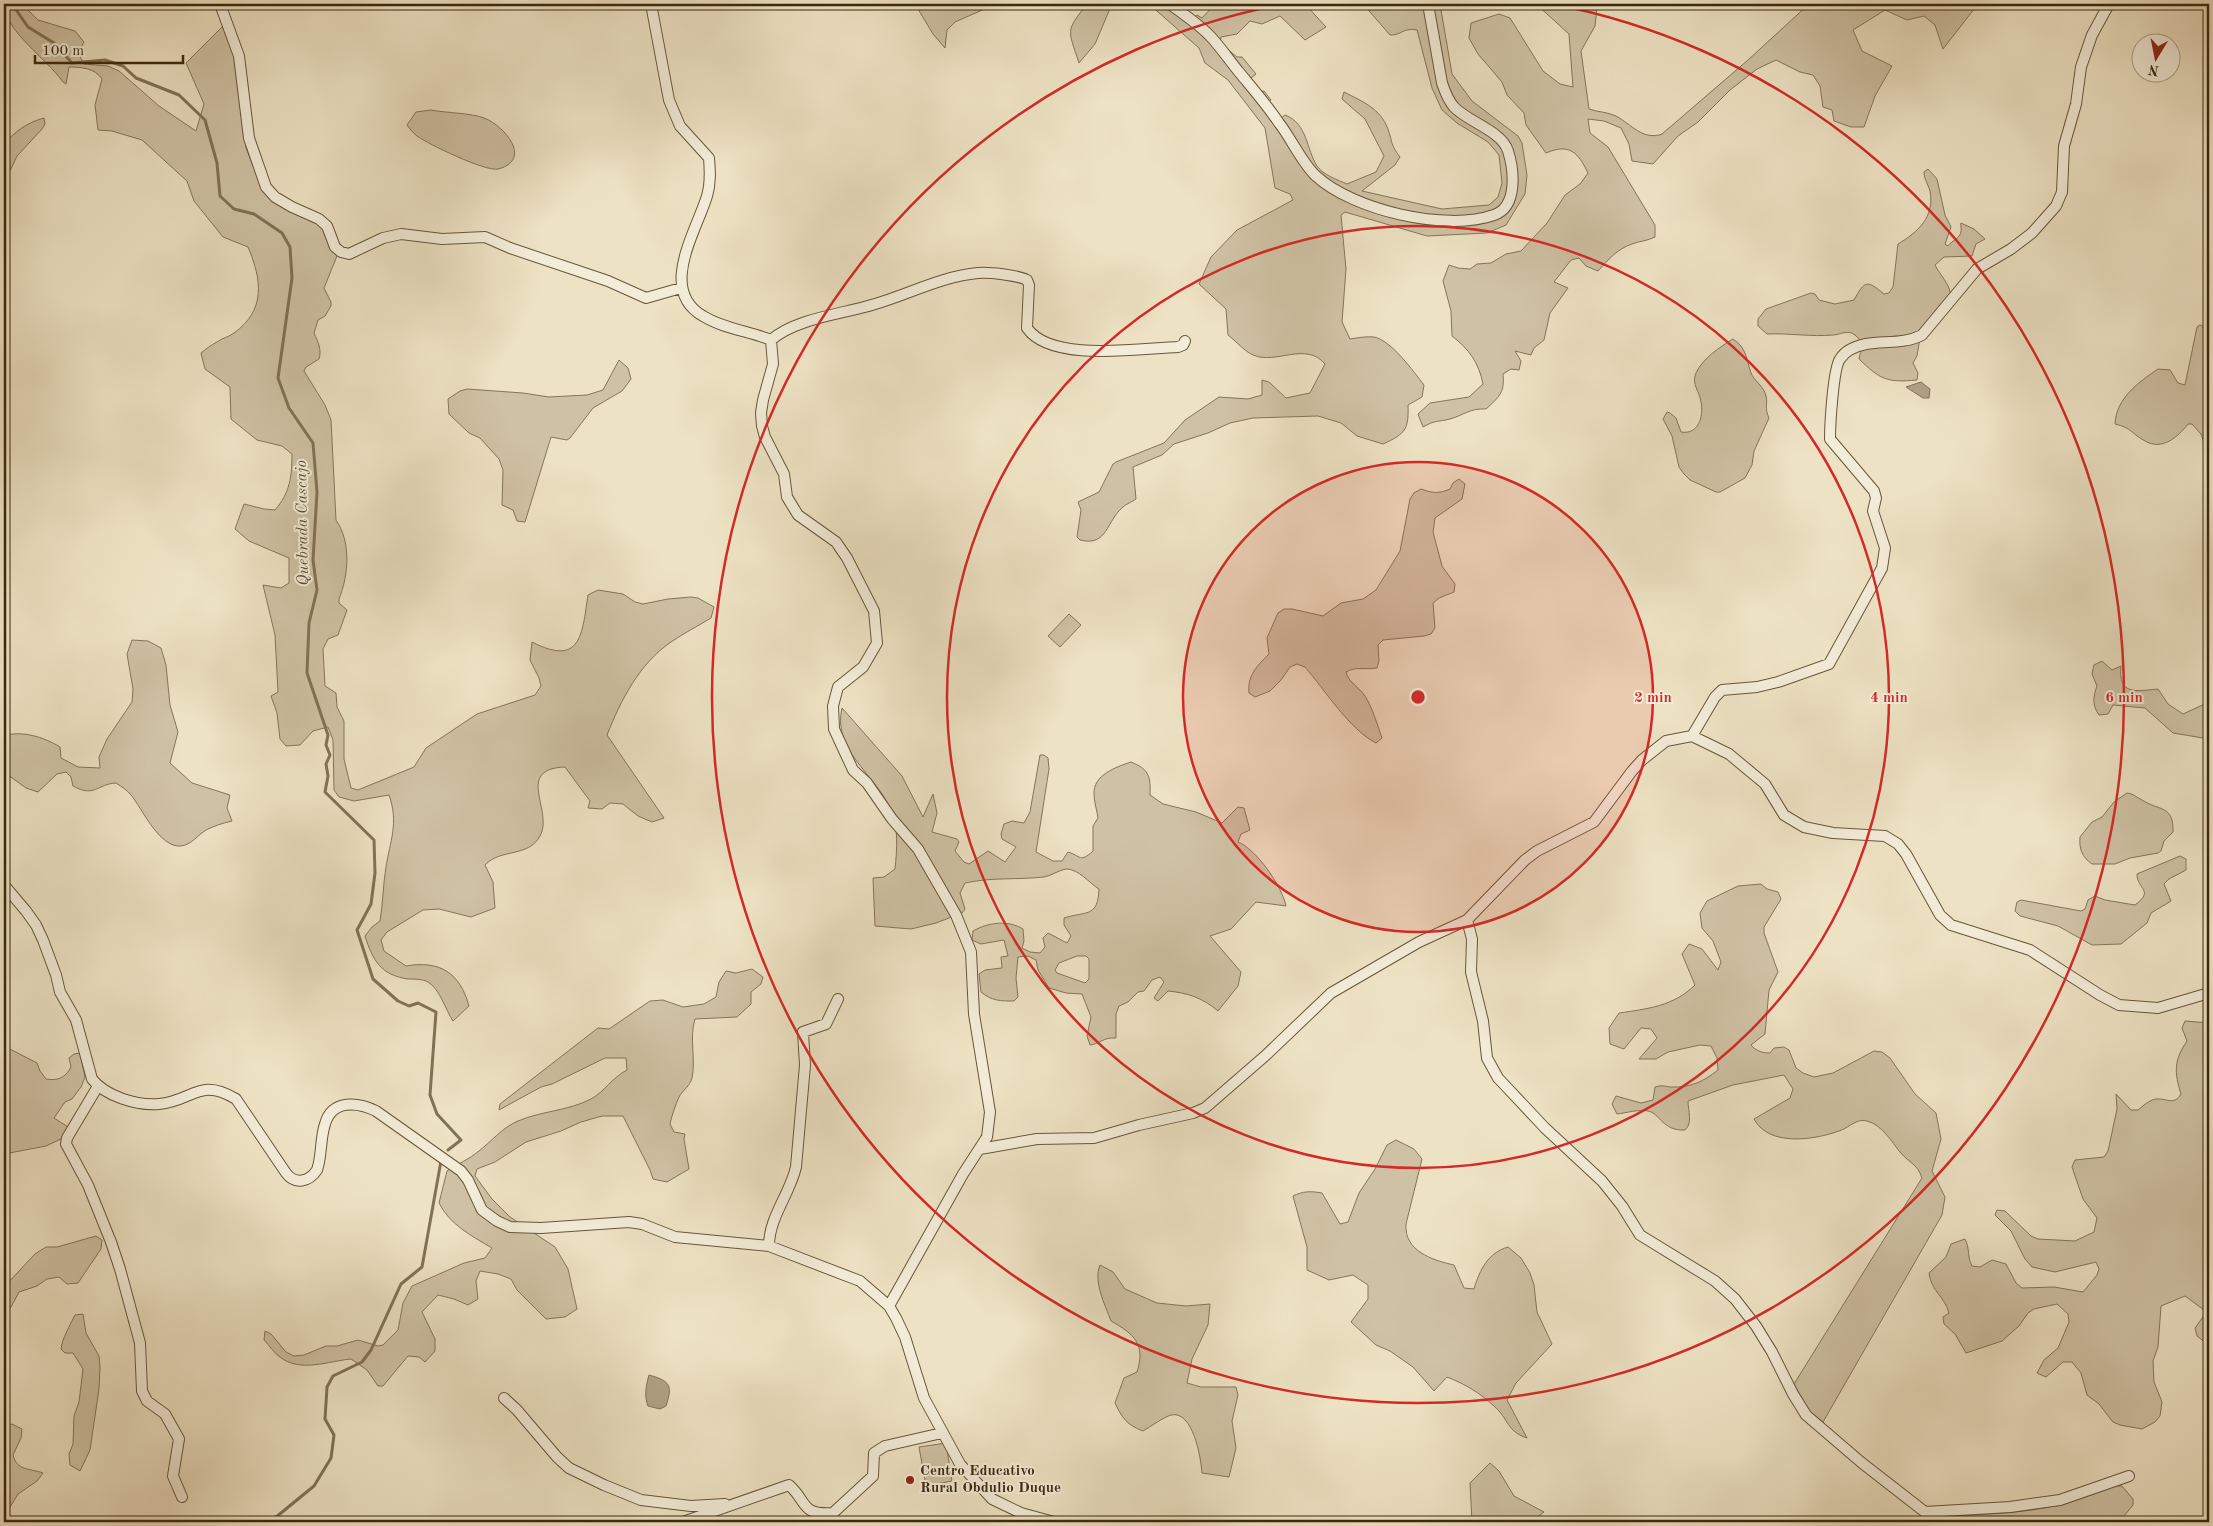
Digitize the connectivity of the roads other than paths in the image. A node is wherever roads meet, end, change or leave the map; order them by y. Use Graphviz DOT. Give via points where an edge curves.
graph roads {
  1 [pos="220,4"];
  2 [pos="651,4"];
  3 [pos="1170,4"];
  4 [pos="1428,4"];
  5 [pos="2109,4"];
  6 [pos="681,288"];
  7 [pos="771,340"];
  8 [pos="1185,340"];
  9 [pos="1692,736"];
  10 [pos="4,885"];
  11 [pos="1467,920"];
  12 [pos="2209,993"];
  13 [pos="838,999"];
  14 [pos="98,1086"];
  15 [pos="980,1149"];
  16 [pos="769,1246"];
  17 [pos="888,1306"];
  18 [pos="504,1398"];
  19 [pos="942,1432"];
  20 [pos="2129,1476"];
  21 [pos="182,1497"];
  22 [pos="733,1504"];
  23 [pos="683,1522"];
  24 [pos="1054,1522"];
  1 -- 6 [label="street" via="239,56 249,138 266,187 274,197 319,218 341,252 349,254 383,238 401,234 447,239 484,237 608,280 646,298"];
  2 -- 6 [label="street" via="669,100 680,126 709,158 708,194 682,264"];
  3 -- 4 [label="street" via="1210,36 1279,122 1315,175 1338,192 1363,204 1430,220 1456,221 1495,215 1506,207 1512,193 1509,152 1505,142 1454,107 1446,96"];
  5 -- 9 [label="street" via="2092,35 2081,67 2076,104 2064,146 2063,187 2056,206 2025,238 1977,269 1922,335 1913,340 1864,344 1848,350 1838,362 1830,414 1830,439 1874,491 1874,516 1885,548 1882,568 1833,659 1829,664 1778,682 1722,690"];
  6 -- 7 [label="street" via="693,309 702,316"];
  7 -- 8 [label="street" via="790,328 980,273 1027,280 1027,328 1038,338 1059,346 1091,352 1178,346"];
  7 -- 15 [label="street" via="773,364 763,400 762,426 784,474 787,497 798,515 836,542 875,616 877,643 863,667 838,687 834,697 834,729 849,764 918,849 956,915 971,952 974,1014 990,1112 987,1137"];
  9 -- 11 [label="street" via="1666,741 1642,760 1594,822 1525,860"];
  9 -- 12 [label="street" via="1729,754 1758,777 1784,814 1804,827 1833,833 1885,836 1892,840 1906,854 1940,914 1950,925 2030,950 2119,1005 2158,1008"];
  10 -- 14 [label="street" via="40,932 60,992 76,1020 92,1079"];
  11 -- 15 [label="street" via="1419,942 1331,993 1220,1097 1199,1110 1094,1138 1036,1139"];
  11 -- 20 [label="street" via="1472,939 1471,972 1483,1021 1487,1058 1498,1078 1602,1181 1640,1235 1715,1281 1734,1299 1756,1326 1806,1415 1862,1463 1925,1512 2010,1507 2060,1500"];
  13 -- 16 [label="street" via="826,1024 805,1030 802,1034 805,1065 796,1167 772,1225"];
  14 -- 16 [label="street" via="130,1101 159,1104 206,1089 226,1093 236,1099 290,1179 296,1181 304,1181 316,1170 324,1124 329,1115 342,1105 351,1103 376,1111 461,1171 482,1210 510,1227 629,1222 675,1237"];
  14 -- 21 [label="street" via="66,1144 88,1184 120,1270 140,1343 142,1391 148,1401 165,1414 179,1439 173,1476"];
  15 -- 17 [label="street"];
  16 -- 17 [label="street" via="860,1280"];
  17 -- 19 [label="street" via="905,1337 924,1398"];
  18 -- 22 [label="street" via="569,1468 604,1485 641,1500 691,1506"];
  19 -- 22 [label="street" via="885,1446 874,1453 873,1476 833,1513 813,1513 789,1485"];
  19 -- 24 [label="street" via="960,1464 992,1499 1021,1513"];
  22 -- 23 [label="street"];
}
